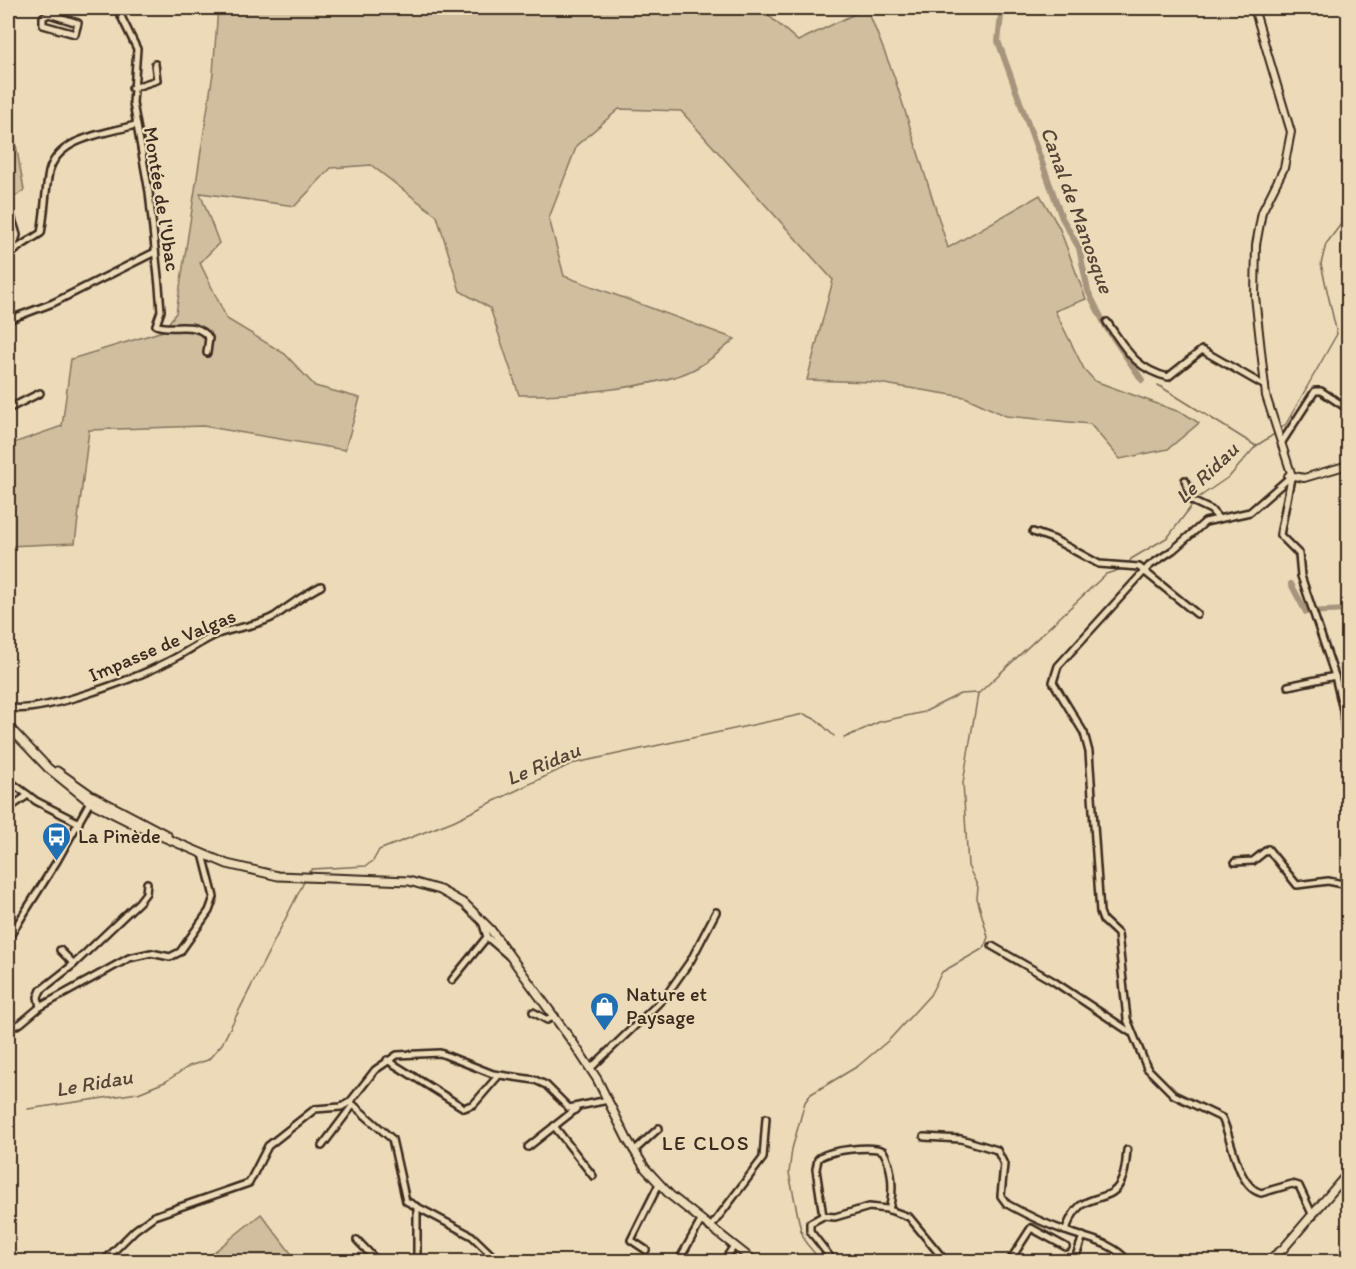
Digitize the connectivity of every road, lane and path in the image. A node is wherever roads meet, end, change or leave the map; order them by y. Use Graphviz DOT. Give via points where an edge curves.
graph roads {
  1 [pos="64,8"];
  2 [pos="117,8"];
  3 [pos="1254,8"];
  4 [pos="60,17"];
  5 [pos="155,64"];
  6 [pos="132,88"];
  7 [pos="135,125"];
  8 [pos="8,206"];
  9 [pos="16,250"];
  10 [pos="155,252"];
  11 [pos="8,254"];
  12 [pos="8,320"];
  13 [pos="1107,322"];
  14 [pos="207,353"];
  15 [pos="1265,386"];
  16 [pos="40,393"];
  17 [pos="8,409"];
  18 [pos="1348,409"];
  19 [pos="1279,435"];
  20 [pos="1348,465"];
  21 [pos="1291,476"];
  22 [pos="1185,480"];
  23 [pos="1219,519"];
  24 [pos="1033,532"];
  25 [pos="1144,570"];
  26 [pos="321,586"];
  27 [pos="1197,614"];
  28 [pos="1335,676"];
  29 [pos="1287,686"];
  30 [pos="8,708"];
  31 [pos="8,726"];
  32 [pos="34,752"];
  33 [pos="1348,765"];
  34 [pos="8,780"];
  35 [pos="28,795"];
  36 [pos="91,798"];
  37 [pos="8,809"];
  38 [pos="79,823"];
  39 [pos="182,844"];
  40 [pos="203,854"];
  41 [pos="1235,862"];
  42 [pos="147,883"];
  43 [pos="1348,885"];
  44 [pos="716,912"];
  45 [pos="482,919"];
  46 [pos="487,937"];
  47 [pos="8,939"];
  48 [pos="992,946"];
  49 [pos="60,950"];
  50 [pos="513,959"];
  51 [pos="74,964"];
  52 [pos="452,980"];
  53 [pos="40,1007"];
  54 [pos="534,1012"];
  55 [pos="555,1016"];
  56 [pos="8,1029"];
  57 [pos="1131,1032"];
  58 [pos="387,1060"];
  59 [pos="591,1068"];
  60 [pos="499,1076"];
  61 [pos="608,1100"];
  62 [pos="352,1104"];
  63 [pos="576,1109"];
  64 [pos="766,1118"];
  65 [pos="554,1126"];
  66 [pos="658,1128"];
  67 [pos="924,1137"];
  68 [pos="322,1146"];
  69 [pos="528,1147"];
  70 [pos="1127,1150"];
  71 [pos="634,1151"];
  72 [pos="1348,1173"];
  73 [pos="593,1176"];
  74 [pos="659,1184"];
  75 [pos="417,1209"];
  76 [pos="889,1210"];
  77 [pos="823,1216"];
  78 [pos="1313,1216"];
  79 [pos="701,1221"];
  80 [pos="710,1228"];
  81 [pos="1065,1231"];
  82 [pos="1083,1236"];
  83 [pos="357,1240"];
  84 [pos="734,1246"];
  85 [pos="1066,1247"];
  86 [pos="646,1250"];
  87 [pos="103,1262"];
  88 [pos="378,1262"];
  89 [pos="417,1262"];
  90 [pos="499,1262"];
  91 [pos="678,1262"];
  92 [pos="723,1262"];
  93 [pos="755,1262"];
  94 [pos="834,1262"];
  95 [pos="946,1262"];
  96 [pos="1008,1262"];
  97 [pos="1074,1262"];
  98 [pos="1129,1262"];
  99 [pos="1266,1262"];
  1 -- 4 [label="street"];
  2 -- 6 [label="street, Montée de l'Ubac" via="137,47"];
  3 -- 15 [label="street" via="1292,140 1284,168 1262,212 1256,244 1255,296"];
  4 -- 4 [label="street" via="45,14 42,23 75,34 78,23"];
  5 -- 6 [label="street" via="157,80"];
  6 -- 7 [label="street, Montée de l'Ubac"];
  7 -- 9 [label="street" via="59,151 50,171 41,233"];
  7 -- 10 [label="street, Montée de l'Ubac"];
  8 -- 9 [label="street" via="17,236"];
  9 -- 11 [label="street"];
  10 -- 12 [label="street" via="53,303"];
  10 -- 14 [label="street, Montée de l'Ubac" via="161,308 156,326 183,326 202,332 209,338"];
  13 -- 15 [label="street" via="1138,364 1151,373 1168,377 1202,350"];
  15 -- 19 [label="street"];
  16 -- 17 [label="street"];
  18 -- 19 [label="street" via="1315,391"];
  19 -- 21 [label="street"];
  20 -- 21 [label="street" via="1311,476"];
  21 -- 23 [label="street" via="1250,512"];
  21 -- 28 [label="street" via="1281,537 1298,553 1301,576"];
  22 -- 23 [label="street" via="1194,502"];
  23 -- 25 [label="street" via="1198,526"];
  24 -- 25 [label="street" via="1099,564 1125,564"];
  25 -- 27 [label="street"];
  25 -- 57 [label="street" via="1054,675 1055,687 1087,743 1100,912 1119,937 1125,1010"];
  26 -- 30 [label="street, Impasse de Valgas" via="273,617 216,635 134,677 47,706"];
  28 -- 29 [label="street"];
  28 -- 33 [label="street"];
  31 -- 32 [label="main road"];
  32 -- 36 [label="main road"];
  32 -- 36 [label="main road" via="62,781"];
  34 -- 35 [label="street"];
  35 -- 37 [label="street"];
  35 -- 38 [label="street"];
  36 -- 38 [label="street"];
  36 -- 39 [label="main road"];
  36 -- 39 [label="main road" via="142,828"];
  38 -- 47 [label="street"];
  39 -- 40 [label="main road"];
  40 -- 45 [label="main road" via="264,874 392,878 417,883 453,896"];
  40 -- 53 [label="street" via="214,897 209,911 180,952 170,957 136,955"];
  41 -- 43 [label="street" via="1253,861 1268,849 1297,885"];
  42 -- 51 [label="street" via="144,897"];
  44 -- 59 [label="street" via="691,960 665,997"];
  45 -- 46 [label="street"];
  45 -- 50 [label="main road"];
  46 -- 50 [label="street"];
  46 -- 52 [label="street"];
  48 -- 57 [label="street"];
  49 -- 51 [label="street"];
  50 -- 55 [label="main road"];
  51 -- 53 [label="street" via="40,992"];
  53 -- 56 [label="street"];
  54 -- 55 [label="street" via="548,1020"];
  55 -- 59 [label="main road"];
  57 -- 78 [label="street" via="1147,1068 1158,1082 1177,1097 1222,1118 1248,1186 1261,1193 1292,1184 1299,1186"];
  58 -- 60 [label="street" via="403,1054 440,1053"];
  58 -- 60 [label="street" via="464,1108 474,1104"];
  58 -- 62 [label="street" via="370,1074"];
  59 -- 61 [label="main road"];
  60 -- 63 [label="street" via="541,1083 566,1107"];
  61 -- 63 [label="street"];
  61 -- 71 [label="main road"];
  62 -- 68 [label="street"];
  62 -- 75 [label="street" via="392,1139 402,1192"];
  62 -- 87 [label="street" via="315,1109 268,1146 249,1183 154,1216"];
  63 -- 65 [label="street"];
  64 -- 80 [label="street" via="763,1158"];
  65 -- 69 [label="street"];
  65 -- 73 [label="street"];
  66 -- 71 [label="street"];
  67 -- 81 [label="street" via="961,1139 997,1150 1003,1160 1004,1200"];
  70 -- 81 [label="street" via="1124,1176 1117,1188 1108,1197 1080,1206"];
  71 -- 74 [label="main road"];
  72 -- 78 [label="main road"];
  74 -- 79 [label="main road"];
  74 -- 86 [label="street" via="631,1240"];
  75 -- 89 [label="street"];
  75 -- 90 [label="street" via="472,1236"];
  76 -- 77 [label="street" via="869,1207"];
  76 -- 77 [label="street" via="892,1190 883,1151 874,1148 830,1152 818,1159 816,1169"];
  76 -- 95 [label="street" via="911,1220"];
  77 -- 94 [label="street" via="813,1220 808,1228"];
  78 -- 99 [label="main road"];
  79 -- 80 [label="main road"];
  79 -- 91 [label="street"];
  80 -- 84 [label="main road"];
  81 -- 82 [label="street"];
  82 -- 97 [label="street"];
  82 -- 98 [label="street" via="1114,1247"];
  83 -- 88 [label="street"];
  84 -- 92 [label="street"];
  84 -- 93 [label="main road"];
  85 -- 96 [label="street" via="1031,1228"];
}
